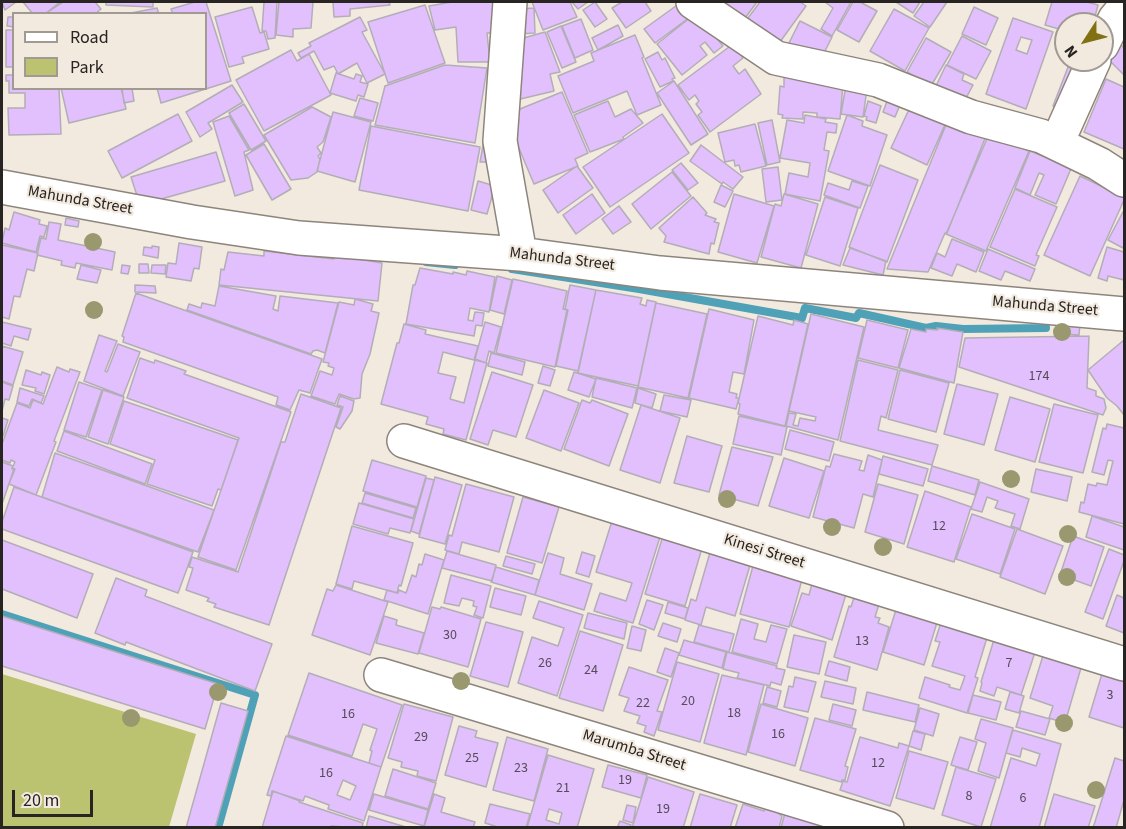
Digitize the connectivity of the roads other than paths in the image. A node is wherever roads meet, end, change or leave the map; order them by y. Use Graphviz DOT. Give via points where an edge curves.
graph roads {
  1 [pos="510,2"];
  2 [pos="693,2"];
  3 [pos="1125,8"];
  4 [pos="1114,21"];
  5 [pos="1089,72"];
  6 [pos="1057,143"];
  7 [pos="1125,180"];
  8 [pos="2,187"];
  9 [pos="520,254"];
  10 [pos="1125,314"];
  11 [pos="404,441"];
  12 [pos="1125,664"];
  13 [pos="381,675"];
  14 [pos="887,828"];
  1 -- 9 [label="street" via="500,141"];
  2 -- 6 [label="street" via="776,58 878,80 971,117"];
  3 -- 4 [label="street"];
  5 -- 6 [label="street"];
  6 -- 7 [label="street"];
  8 -- 9 [label="street, Mahunda Street" via="299,238"];
  9 -- 10 [label="street, Mahunda Street" via="660,273"];
  11 -- 12 [label="street, Kinesi Street"];
  13 -- 14 [label="street, Marumba Street"];
}
